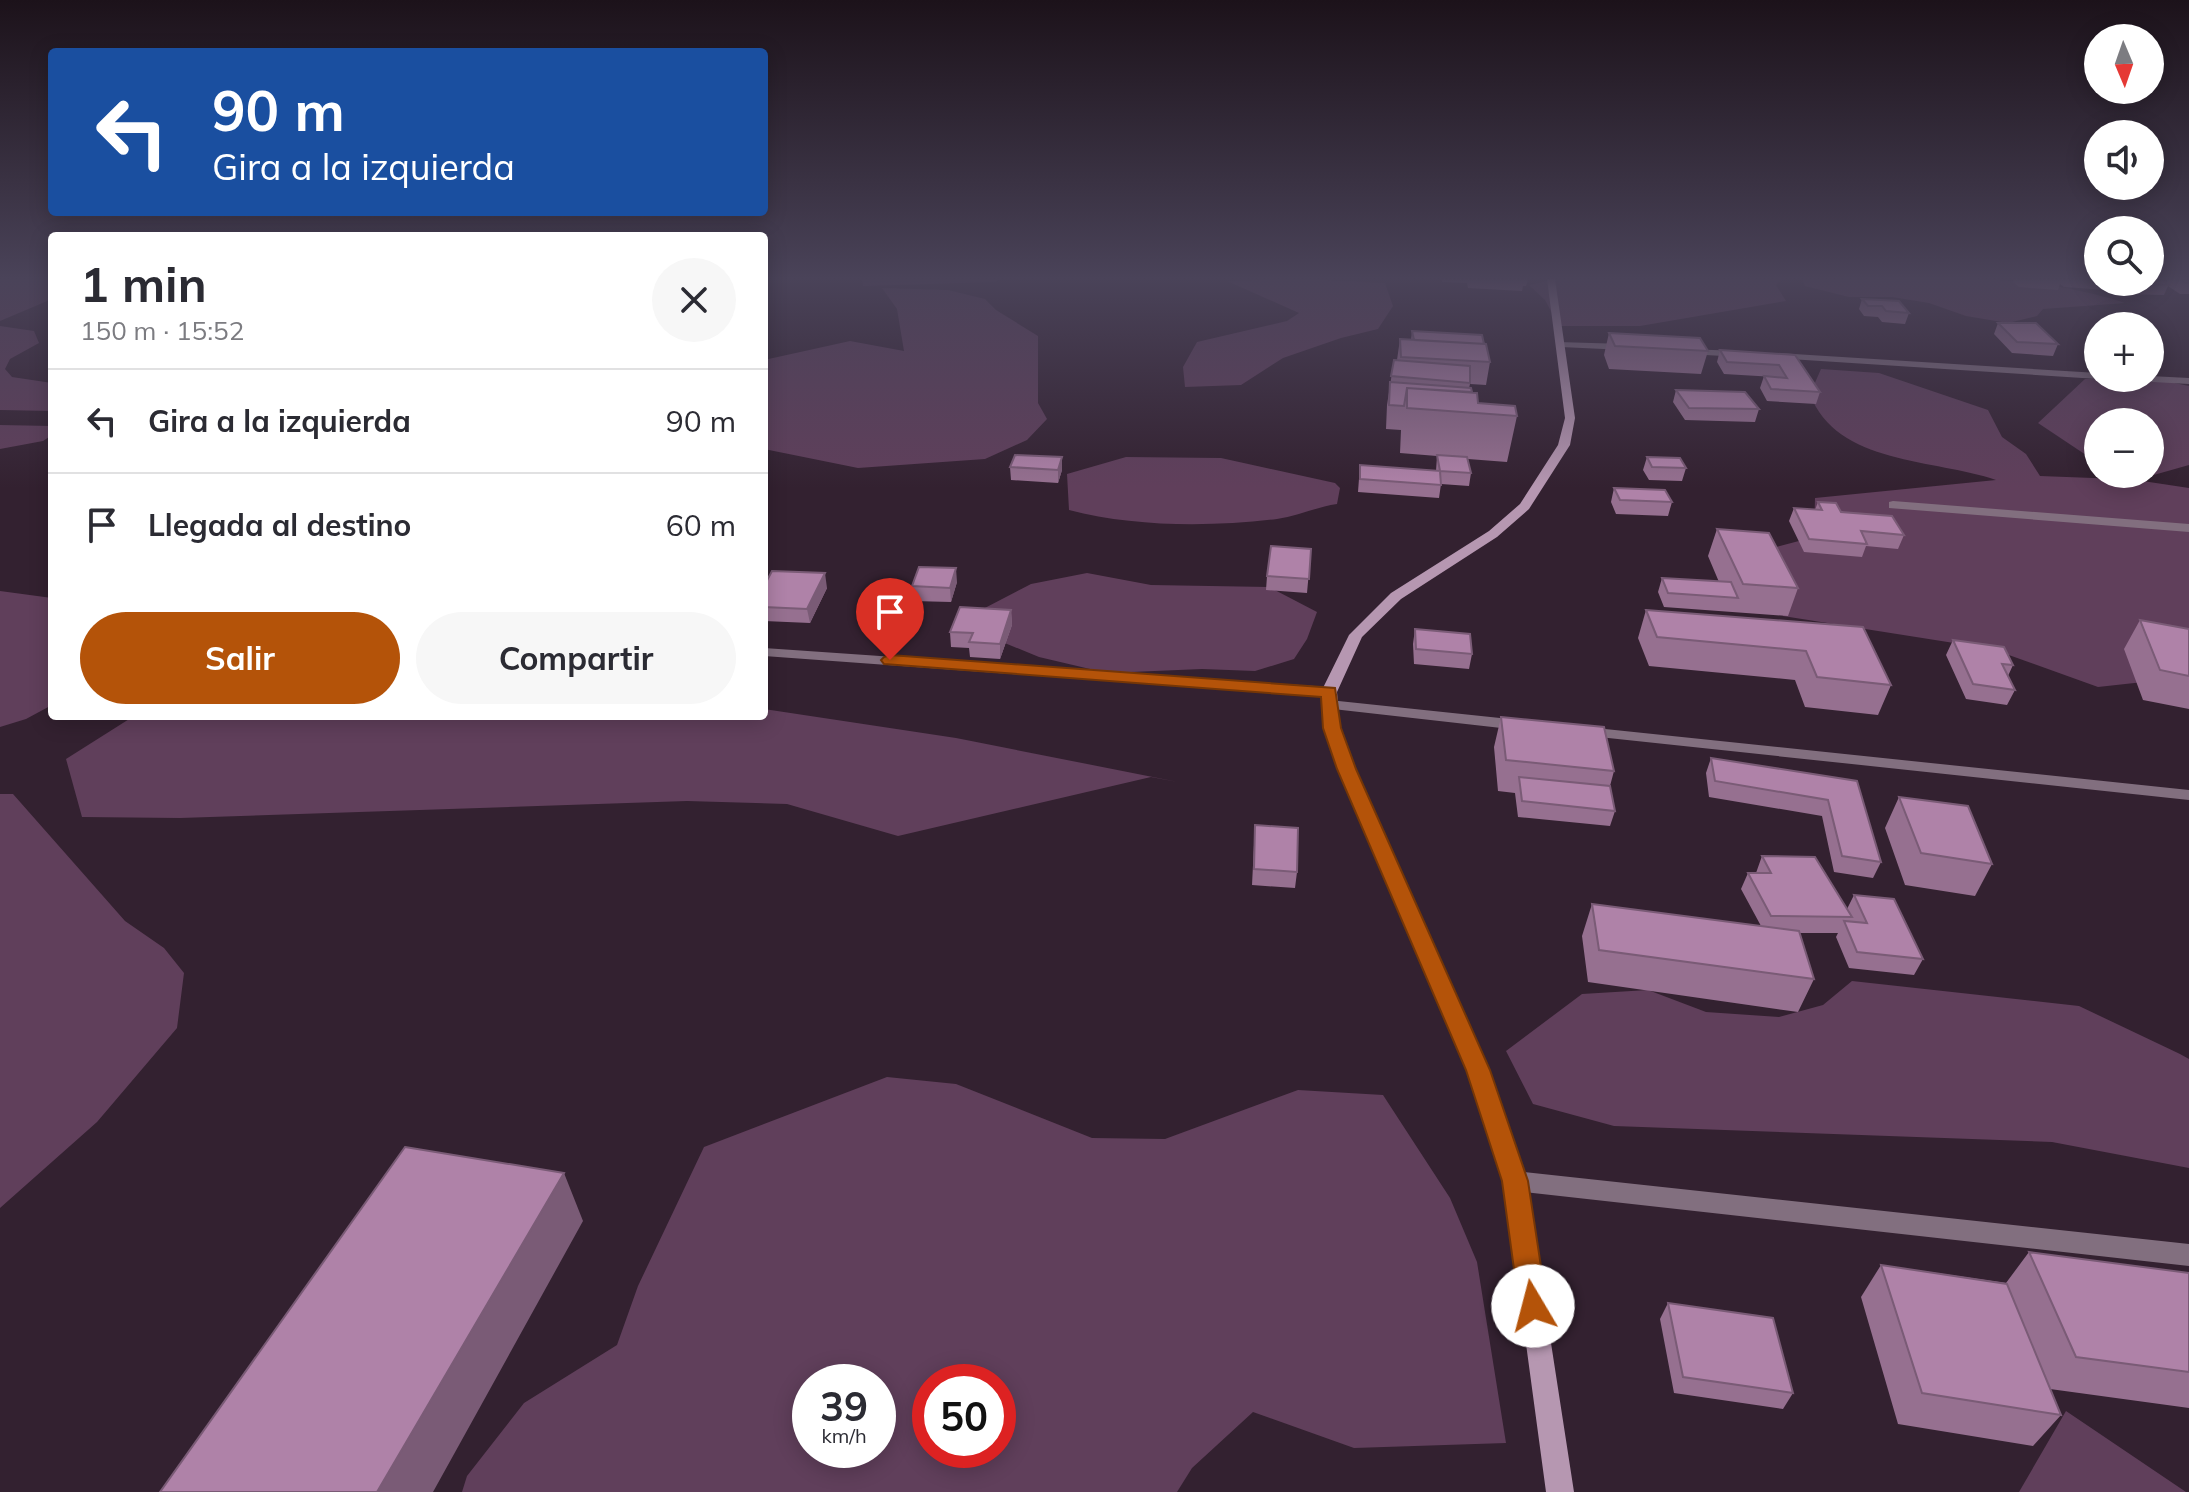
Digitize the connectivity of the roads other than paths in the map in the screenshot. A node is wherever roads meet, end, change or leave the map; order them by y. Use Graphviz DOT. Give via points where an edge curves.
graph roads {
  1 [pos="1562,349"];
  2 [pos="1668,350"];
  3 [pos="2084,375"];
  4 [pos="2164,380"];
  5 [pos="2189,381"];
  6 [pos="1893,505"];
  7 [pos="2189,528"];
  8 [pos="768,652"];
  9 [pos="1329,698"];
  10 [pos="1532,726"];
  11 [pos="1564,729"];
  12 [pos="2189,795"];
  13 [pos="1515,1181"];
  14 [pos="2189,1255"];
  15 [pos="1560,1492"];
  1 -- 9 [label="main road" via="1570,418 1551,468 1525,506 1493,534 1396,596 1356,635"];
  2 -- 3 [label="street"];
  4 -- 5 [label="street"];
  6 -- 7 [label="street"];
  8 -- 9 [label="street"];
  9 -- 10 [label="street"];
  9 -- 13 [label="main road" via="1332,728 1346,769 1478,1070"];
  11 -- 12 [label="street"];
  13 -- 14 [label="street"];
  13 -- 15 [label="main road"];
}
